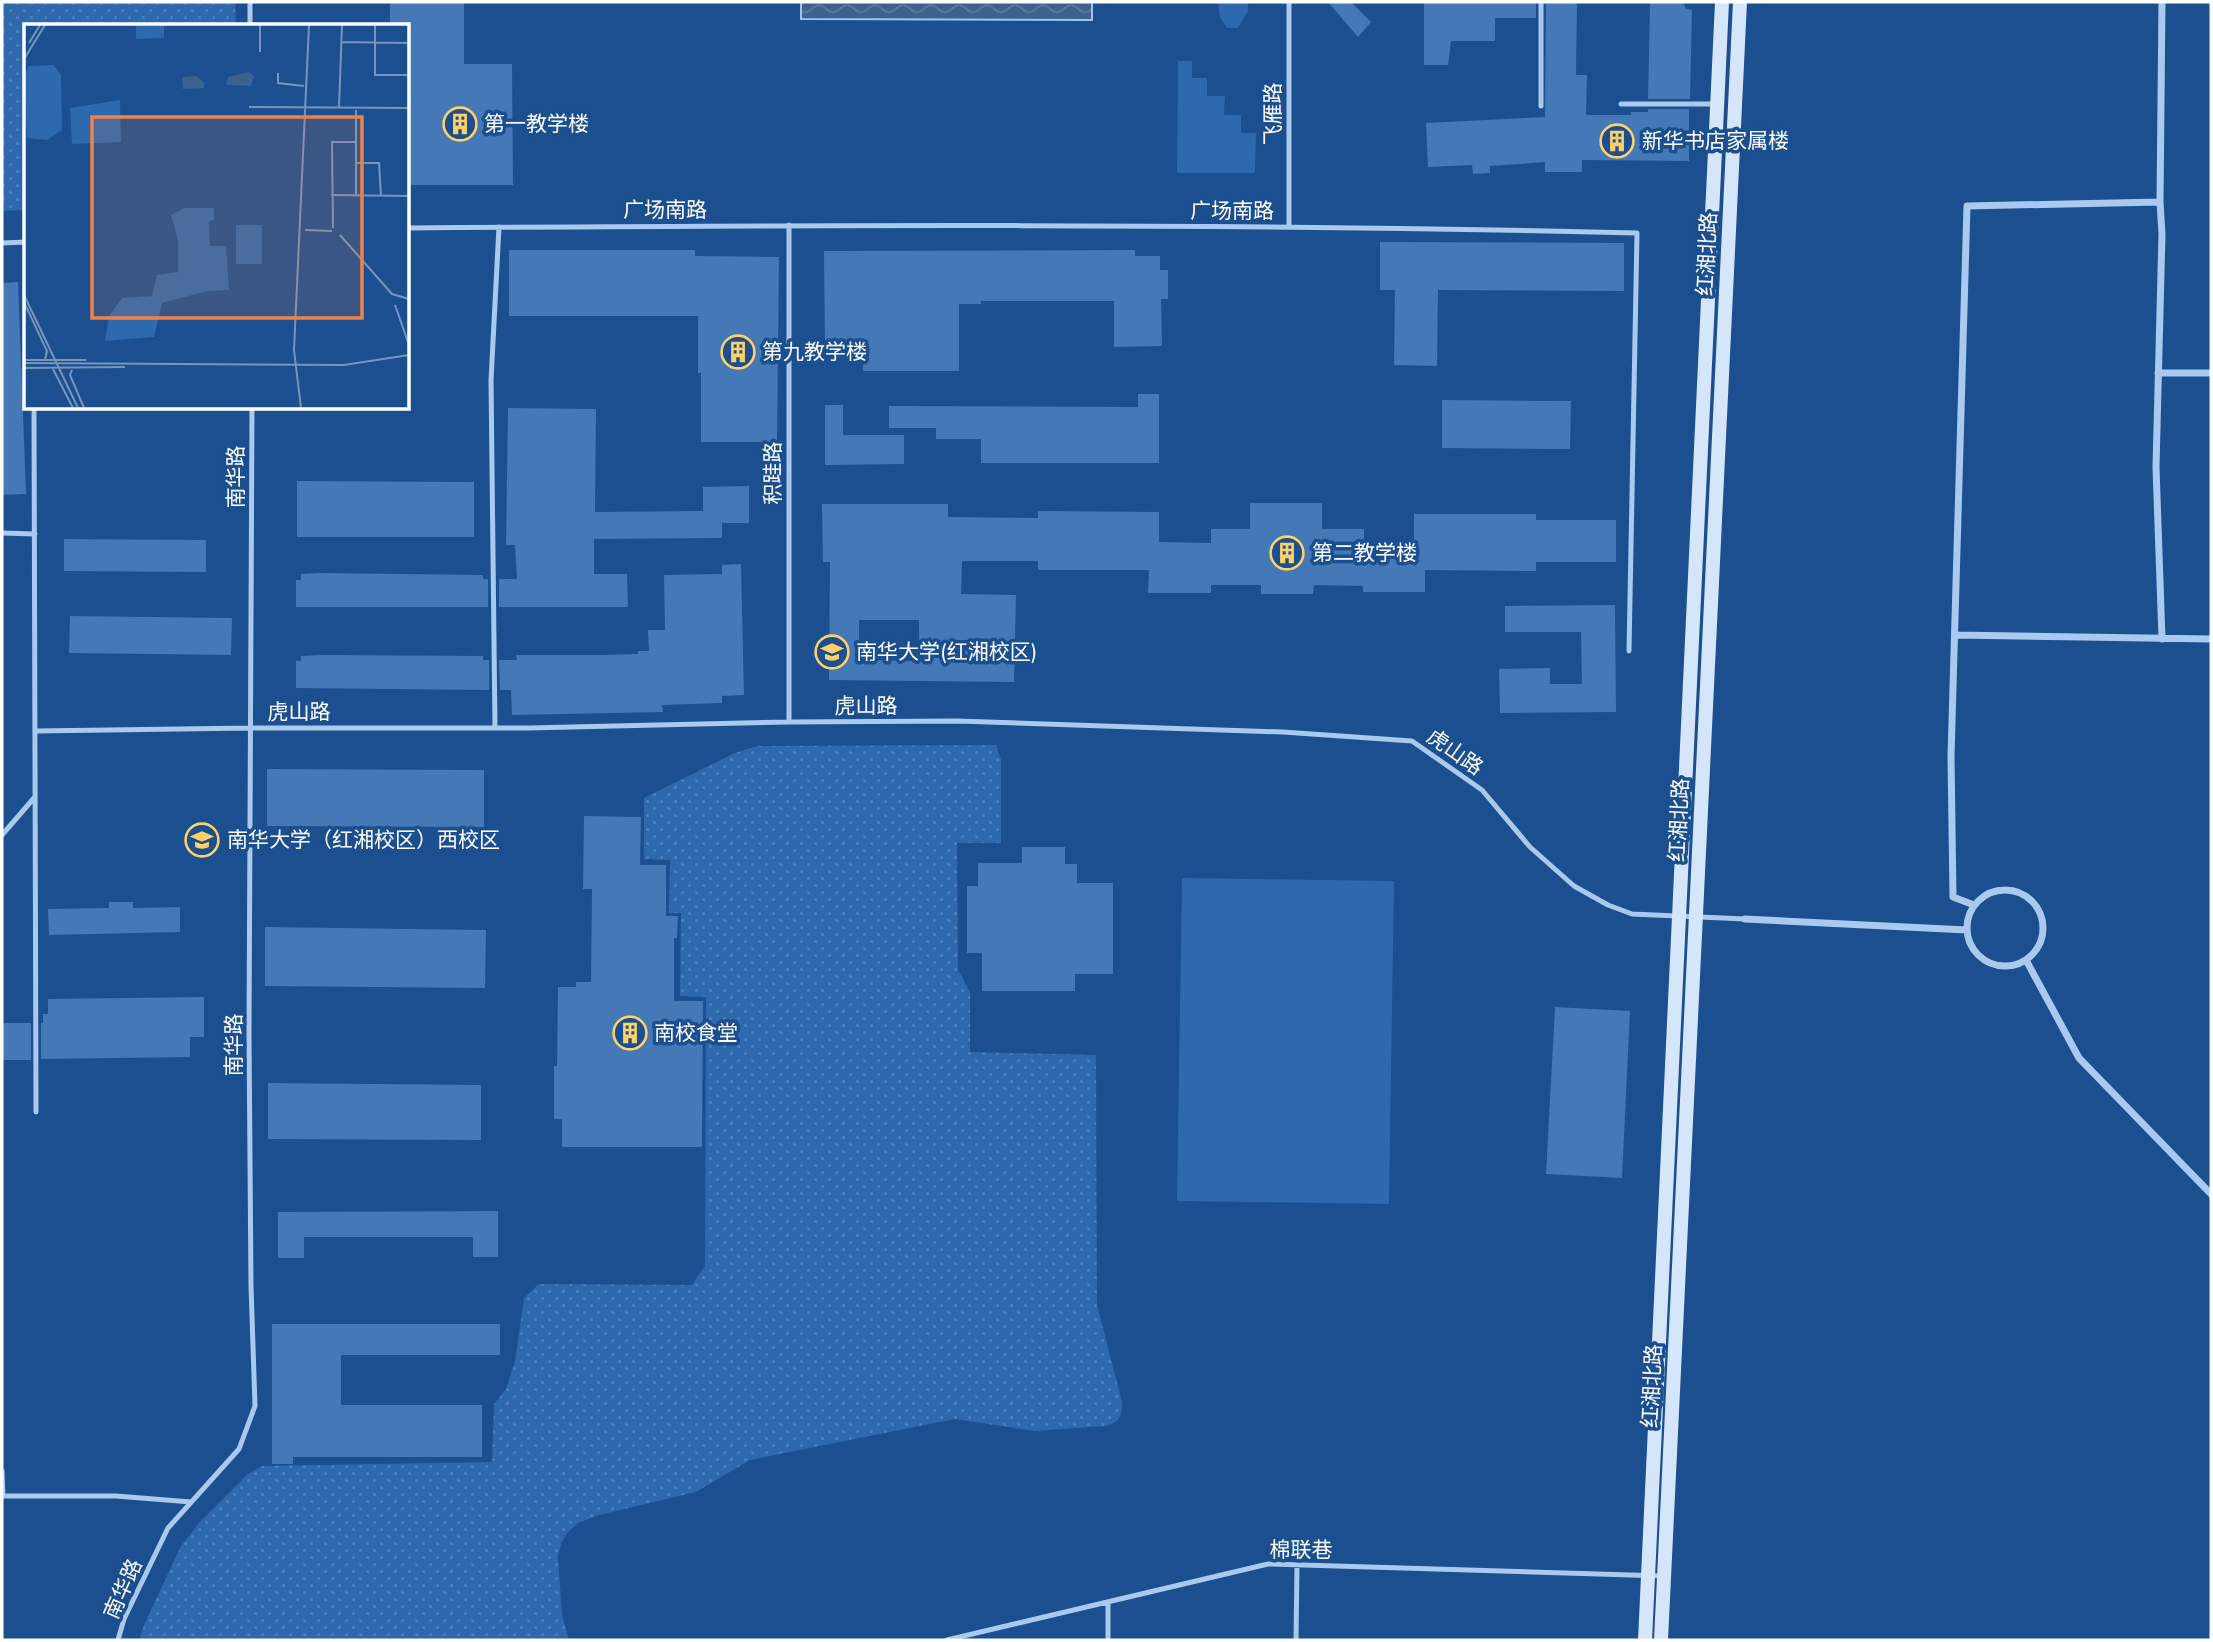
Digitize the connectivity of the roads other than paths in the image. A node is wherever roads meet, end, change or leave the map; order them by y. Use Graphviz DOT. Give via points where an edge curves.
graph roads {
  1 [pos="250,2"];
  2 [pos="1289,2"];
  3 [pos="1541,2"];
  4 [pos="1721,2"];
  5 [pos="1740,2"];
  6 [pos="2162,2"];
  7 [pos="250,24"];
  8 [pos="1620,104"];
  9 [pos="1717,104"];
  10 [pos="1541,106"];
  11 [pos="2160,202"];
  12 [pos="789,225"];
  13 [pos="1289,226"];
  14 [pos="499,227"];
  15 [pos="410,228"];
  16 [pos="24,242"];
  17 [pos="2,243"];
  18 [pos="2158,373"];
  19 [pos="2211,373"];
  20 [pos="34,410"];
  21 [pos="252,410"];
  22 [pos="2,533"];
  23 [pos="35,534"];
  24 [pos="1955,635"];
  25 [pos="2162,639"];
  26 [pos="2211,639"];
  27 [pos="1629,651"];
  28 [pos="789,722"];
  29 [pos="251,728"];
  30 [pos="495,728"];
  31 [pos="36,731"];
  32 [pos="34,798"];
  33 [pos="2,835"];
  34 [pos="1975,905"];
  35 [pos="1745,919"];
  36 [pos="1967,930"];
  37 [pos="2026,960"];
  38 [pos="36,1112"];
  39 [pos="2211,1194"];
  40 [pos="2,1471"];
  41 [pos="191,1502"];
  42 [pos="1297,1565"];
  43 [pos="1648,1575"];
  44 [pos="1664,1576"];
  45 [pos="1108,1602"];
  46 [pos="118,1640"];
  47 [pos="947,1640"];
  48 [pos="1108,1640"];
  49 [pos="1296,1640"];
  50 [pos="1645,1640"];
  51 [pos="1661,1640"];
  1 -- 7 [label="lane"];
  2 -- 13 [label="lane, 飞雁路"];
  3 -- 10 [label="lane"];
  4 -- 9 [label="main road, 红湘北路"];
  5 -- 44 [label="main road, 红湘北路"];
  6 -- 11 [label="street"];
  8 -- 9 [label="lane"];
  9 -- 43 [label="main road, 红湘北路"];
  11 -- 18 [label="street"];
  11 -- 24 [label="street" via="1967,206"];
  12 -- 13 [label="lane, 广场南路"];
  12 -- 14 [label="lane, 广场南路"];
  12 -- 28 [label="lane, 积跬路"];
  13 -- 27 [label="lane, 广场南路" via="1637,233"];
  14 -- 15 [label="lane, 广场南路"];
  14 -- 30 [label="lane" via="491,380"];
  16 -- 17 [label="lane"];
  18 -- 19 [label="street"];
  18 -- 25 [label="street"];
  20 -- 23 [label="lane"];
  21 -- 29 [label="lane, 南华路"];
  22 -- 23 [label="lane"];
  23 -- 31 [label="lane"];
  24 -- 25 [label="street"];
  24 -- 34 [label="street" via="1953,897"];
  25 -- 26 [label="street"];
  28 -- 30 [label="lane, 虎山路"];
  28 -- 35 [label="lane, 虎山路" via="958,721 1412,741 1482,790 1531,847 1574,886 1608,905 1632,914"];
  29 -- 30 [label="lane, 虎山路"];
  29 -- 31 [label="lane, 虎山路"];
  29 -- 41 [label="lane, 南华路" via="250,1206 255,1406 239,1449"];
  31 -- 32 [label="lane"];
  32 -- 33 [label="lane"];
  32 -- 38 [label="lane"];
  34 -- 36 [label="street"];
  34 -- 37 [label="street" via="1983,897 2005,890 2028,897 2036,905 2042,916 2042,939"];
  35 -- 36 [label="street"];
  36 -- 37 [label="street" via="1977,954 1988,962 2001,966"];
  37 -- 39 [label="street" via="2079,1058"];
  40 -- 41 [label="lane" via="3,1496 116,1496"];
  41 -- 46 [label="lane, 南华路" via="168,1528"];
  42 -- 43 [label="lane, 棉联巷"];
  42 -- 45 [label="lane, 棉联巷" via="1269,1564"];
  42 -- 49 [label="lane"];
  43 -- 44 [label="lane, 棉联巷"];
  43 -- 50 [label="main road, 红湘北路"];
  44 -- 51 [label="main road, 红湘北路"];
  45 -- 47 [label="lane, 棉联巷"];
  45 -- 48 [label="lane"];
}
